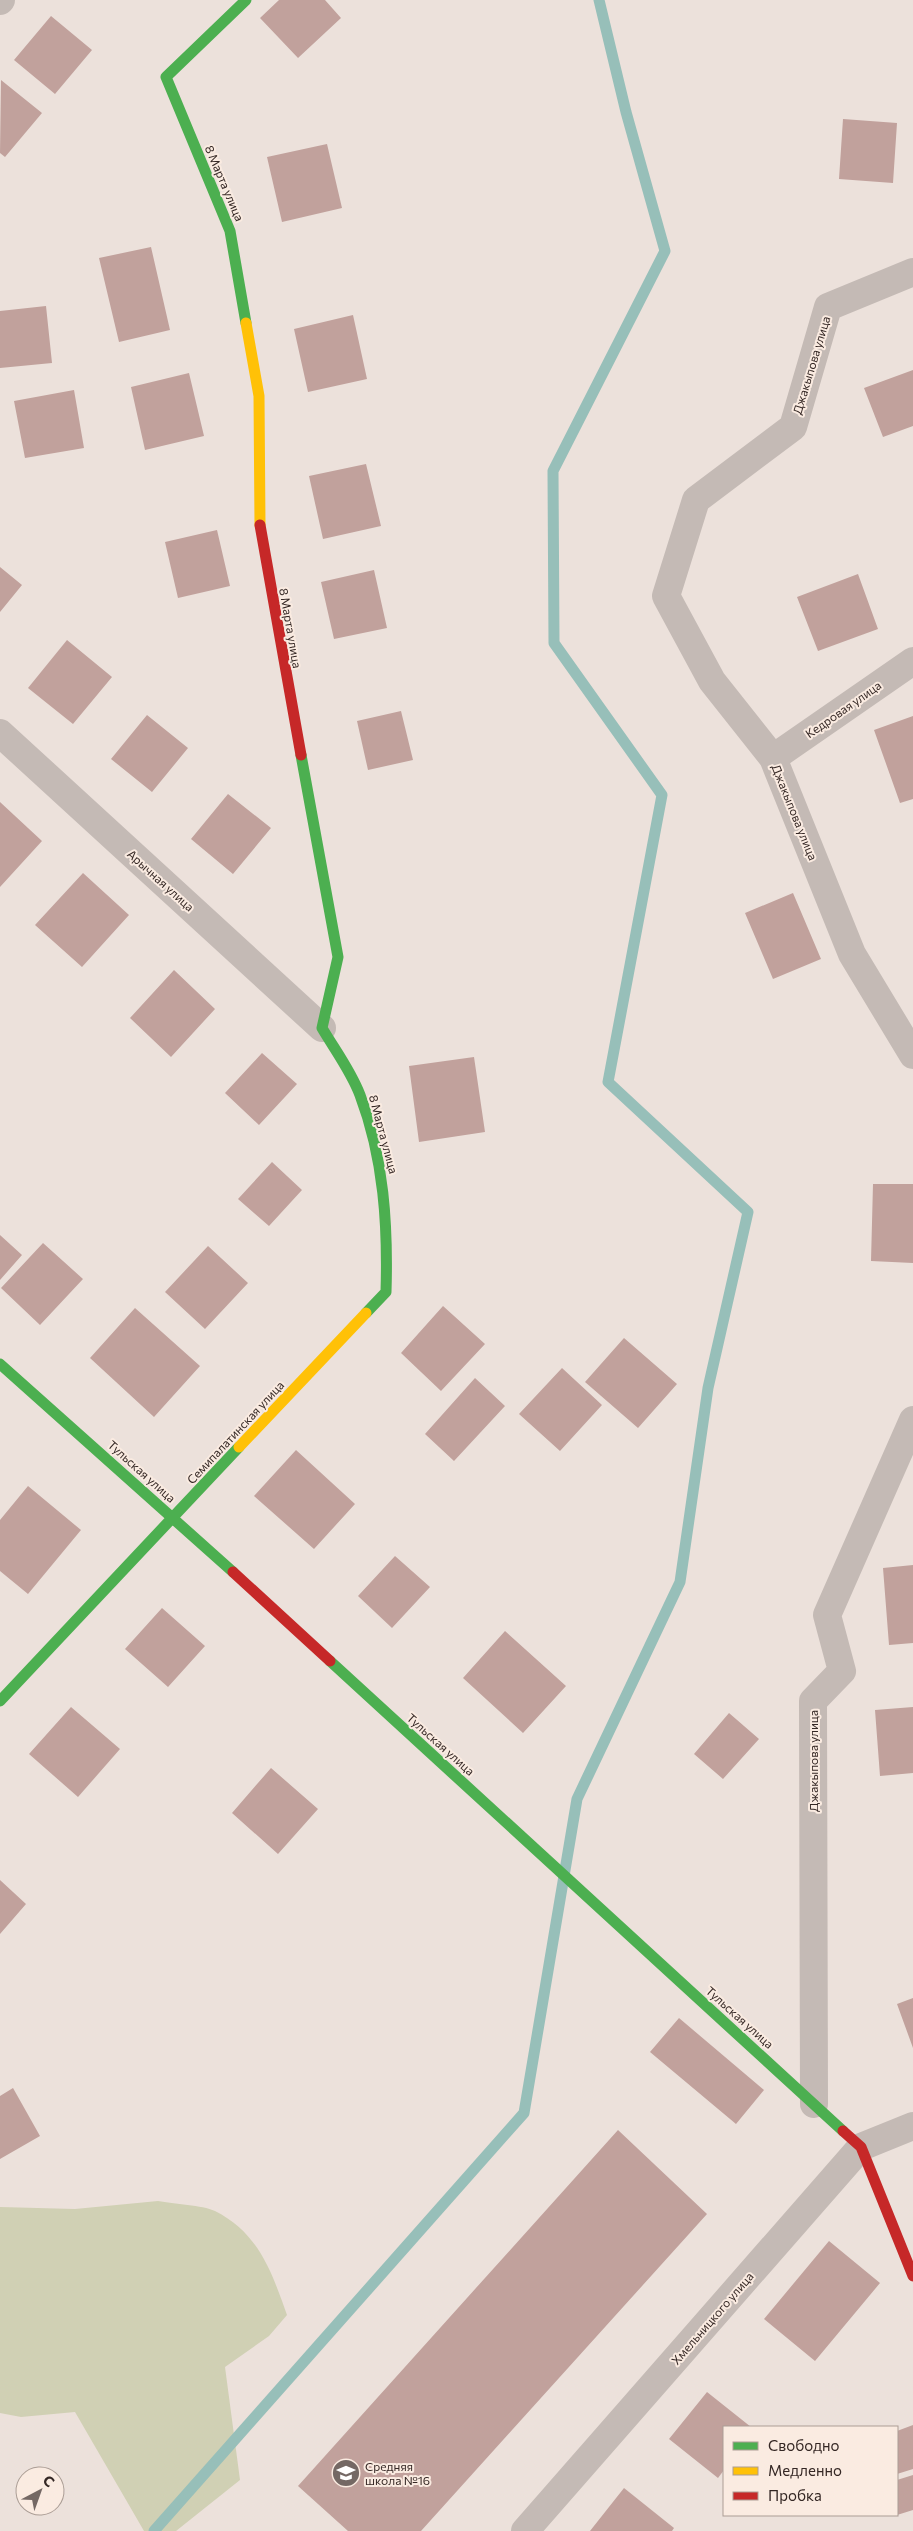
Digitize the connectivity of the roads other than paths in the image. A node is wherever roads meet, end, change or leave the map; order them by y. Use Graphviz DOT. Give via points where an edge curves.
graph roads {
  1 [pos="246,0"];
  2 [pos="913,272"];
  3 [pos="913,661"];
  4 [pos="0,733"];
  5 [pos="773,758"];
  6 [pos="322,1028"];
  7 [pos="913,1055"];
  8 [pos="386,1292"];
  9 [pos="0,1364"];
  10 [pos="913,1420"];
  11 [pos="904,1454"];
  12 [pos="173,1517"];
  13 [pos="0,1701"];
  14 [pos="814,2104"];
  15 [pos="913,2126"];
  16 [pos="862,2147"];
  17 [pos="913,2276"];
  18 [pos="526,2531"];
  1 -- 6 [label="street, 8 Марта улица" via="166,78 230,231 259,396 260,534 338,957"];
  2 -- 5 [label="street, Джакыпова улица" via="828,307 793,427 696,500 666,596 712,681"];
  3 -- 5 [label="street, Кедровая улица"];
  4 -- 6 [label="street, Арычная улица"];
  5 -- 7 [label="street, Джакыпова улица" via="852,954"];
  6 -- 8 [label="street, 8 Марта улица" via="360,1094 382,1178 388,1244"];
  8 -- 12 [label="street, Семипалатинская улица"];
  9 -- 12 [label="street, Тульская улица"];
  10 -- 11 [label="street, Джакыпова улица"];
  11 -- 14 [label="street, Джакыпова улица" via="827,1615 842,1671 813,1700"];
  12 -- 13 [label="street, Семипалатинская улица"];
  12 -- 14 [label="street, Тульская улица"];
  14 -- 16 [label="street, Тульская улица"];
  15 -- 16 [label="street, Хмельницкого улица"];
  16 -- 17 [label="street"];
  16 -- 18 [label="street, Хмельницкого улица"];
}
